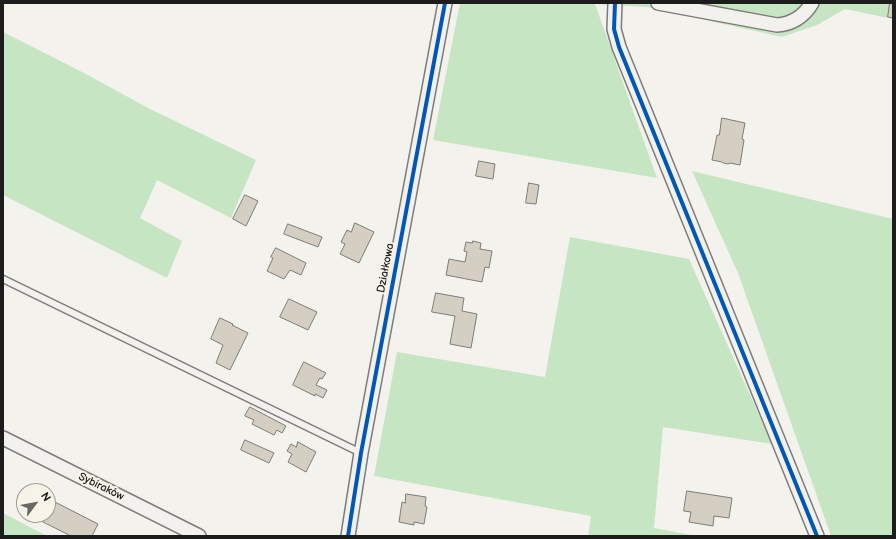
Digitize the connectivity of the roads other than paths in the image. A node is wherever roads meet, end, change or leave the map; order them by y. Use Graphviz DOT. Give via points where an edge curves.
graph roads {
  1 [pos="445,3"];
  2 [pos="615,3"];
  3 [pos="658,3"];
  4 [pos="812,3"];
  5 [pos="3,279"];
  6 [pos="3,438"];
  7 [pos="361,453"];
  8 [pos="199,536"];
  9 [pos="348,536"];
  10 [pos="816,536"];
  1 -- 7 [label="street, Działkowa"];
  2 -- 10 [label="street" via="614,29 619,47"];
  3 -- 4 [label="street" via="777,25 797,19"];
  5 -- 7 [label="lane"];
  6 -- 8 [label="street, Sybiraków"];
  7 -- 9 [label="street, Działkowa"];
}
